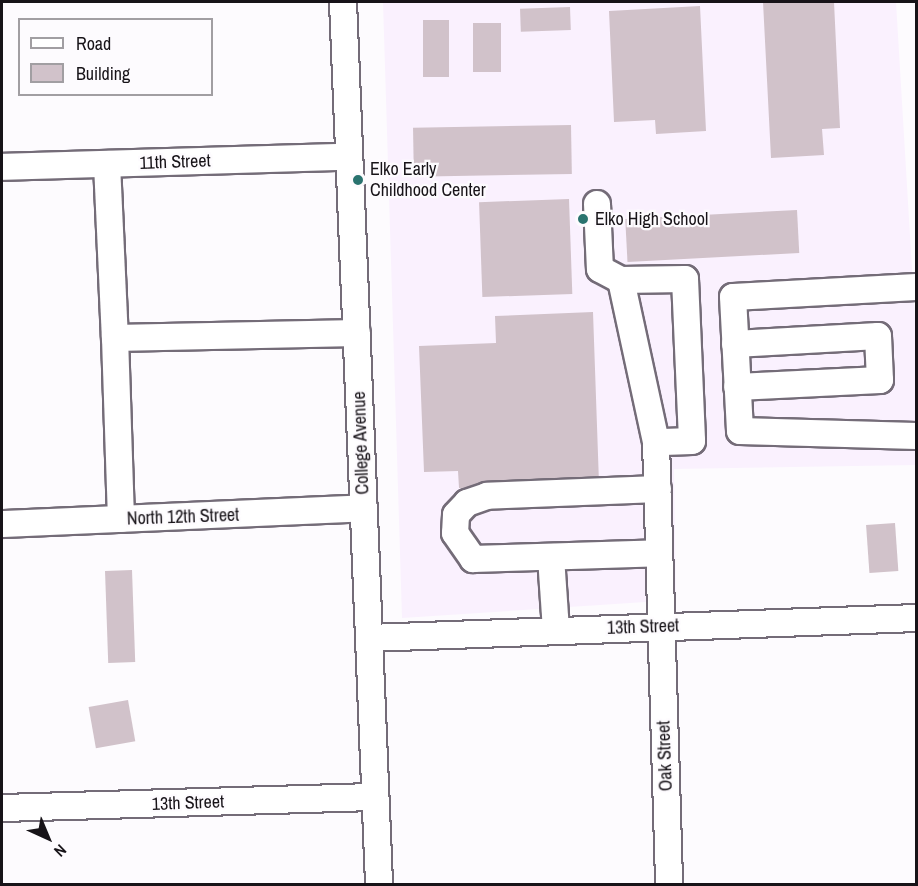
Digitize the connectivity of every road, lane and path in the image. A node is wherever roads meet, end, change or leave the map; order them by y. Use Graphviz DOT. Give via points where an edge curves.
graph roads {
  1 [pos="343,2"];
  2 [pos="349,157"];
  3 [pos="107,164"];
  4 [pos="2,167"];
  5 [pos="597,204"];
  6 [pos="621,280"];
  7 [pos="916,287"];
  8 [pos="357,333"];
  9 [pos="114,338"];
  10 [pos="735,344"];
  11 [pos="737,387"];
  12 [pos="916,436"];
  13 [pos="656,442"];
  14 [pos="658,489"];
  15 [pos="364,508"];
  16 [pos="121,519"];
  17 [pos="2,524"];
  18 [pos="659,553"];
  19 [pos="551,557"];
  20 [pos="916,618"];
  21 [pos="661,627"];
  22 [pos="556,630"];
  23 [pos="369,638"];
  24 [pos="375,797"];
  25 [pos="2,808"];
  26 [pos="379,885"];
  27 [pos="669,885"];
  1 -- 2 [label="street, College Avenue"];
  2 -- 3 [label="street, 11th Street"];
  2 -- 8 [label="street, College Avenue"];
  3 -- 4 [label="street, 11th Street"];
  3 -- 9 [label="street"];
  5 -- 6 [label="street" via="600,269"];
  6 -- 13 [label="street, Oak Street"];
  6 -- 13 [label="street" via="685,279 692,441"];
  7 -- 10 [label="street" via="733,297"];
  8 -- 9 [label="street"];
  8 -- 15 [label="street, College Avenue"];
  9 -- 16 [label="street"];
  10 -- 11 [label="street"];
  10 -- 11 [label="street" via="878,336 880,380"];
  11 -- 12 [label="street" via="740,431"];
  13 -- 14 [label="street, Oak Street"];
  14 -- 18 [label="street, Oak Street"];
  14 -- 19 [label="street" via="487,496 466,503 456,515 455,533 473,559"];
  15 -- 16 [label="street, North 12th Street"];
  15 -- 23 [label="street, College Avenue"];
  16 -- 17 [label="street, North 12th Street"];
  18 -- 19 [label="street"];
  18 -- 21 [label="street, Oak Street"];
  19 -- 22 [label="street"];
  20 -- 21 [label="street, 13th Street"];
  21 -- 22 [label="street, 13th Street"];
  21 -- 27 [label="street, Oak Street"];
  22 -- 23 [label="street, 13th Street"];
  23 -- 24 [label="street, College Avenue"];
  24 -- 25 [label="street, 13th Street"];
  24 -- 26 [label="street, College Avenue"];
}
